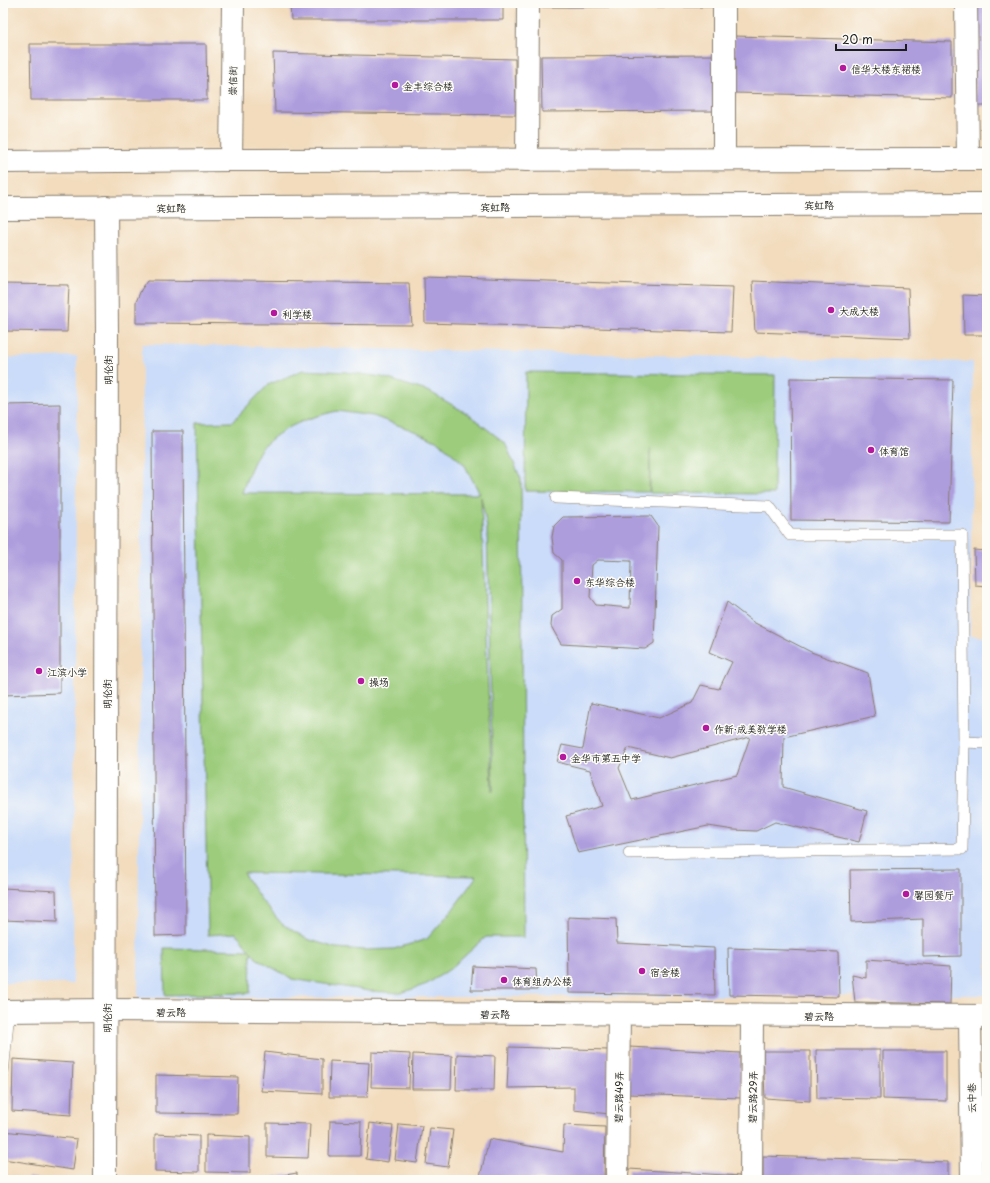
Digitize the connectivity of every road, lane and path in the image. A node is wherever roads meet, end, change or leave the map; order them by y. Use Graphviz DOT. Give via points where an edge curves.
graph roads {
  1 [pos="233,3"];
  2 [pos="528,3"];
  3 [pos="724,3"];
  4 [pos="966,3"];
  5 [pos="724,159"];
  6 [pos="977,159"];
  7 [pos="231,160"];
  8 [pos="527,160"];
  9 [pos="3,162"];
  10 [pos="987,204"];
  11 [pos="106,207"];
  12 [pos="3,208"];
  13 [pos="556,498"];
  14 [pos="964,742"];
  15 [pos="987,743"];
  16 [pos="629,853"];
  17 [pos="106,1010"];
  18 [pos="6,1011"];
  19 [pos="619,1014"];
  20 [pos="752,1015"];
  21 [pos="979,1016"];
  22 [pos="3,1074"];
  23 [pos="105,1180"];
  24 [pos="617,1180"];
  25 [pos="751,1180"];
  26 [pos="972,1180"];
  1 -- 7 [label="street, 崇信街"];
  2 -- 8 [label="street"];
  3 -- 5 [label="street"];
  4 -- 6 [label="street"];
  5 -- 6 [label="street"];
  5 -- 8 [label="street"];
  7 -- 8 [label="street"];
  7 -- 9 [label="street"];
  10 -- 11 [label="street, 宾虹路"];
  11 -- 12 [label="street, 宾虹路"];
  11 -- 17 [label="street, 明伦街"];
  13 -- 14 [label="lane" via="769,506 790,535 962,535"];
  14 -- 15 [label="lane"];
  14 -- 16 [label="lane" via="962,849"];
  17 -- 18 [label="street, 碧云路"];
  17 -- 19 [label="street, 碧云路"];
  17 -- 23 [label="street, 明伦街"];
  18 -- 22 [label="lane"];
  19 -- 20 [label="street, 碧云路"];
  19 -- 24 [label="street, 碧云路49弄"];
  20 -- 21 [label="street, 碧云路"];
  20 -- 25 [label="street, 碧云路29弄"];
  21 -- 26 [label="street, 云中巷"];
}
